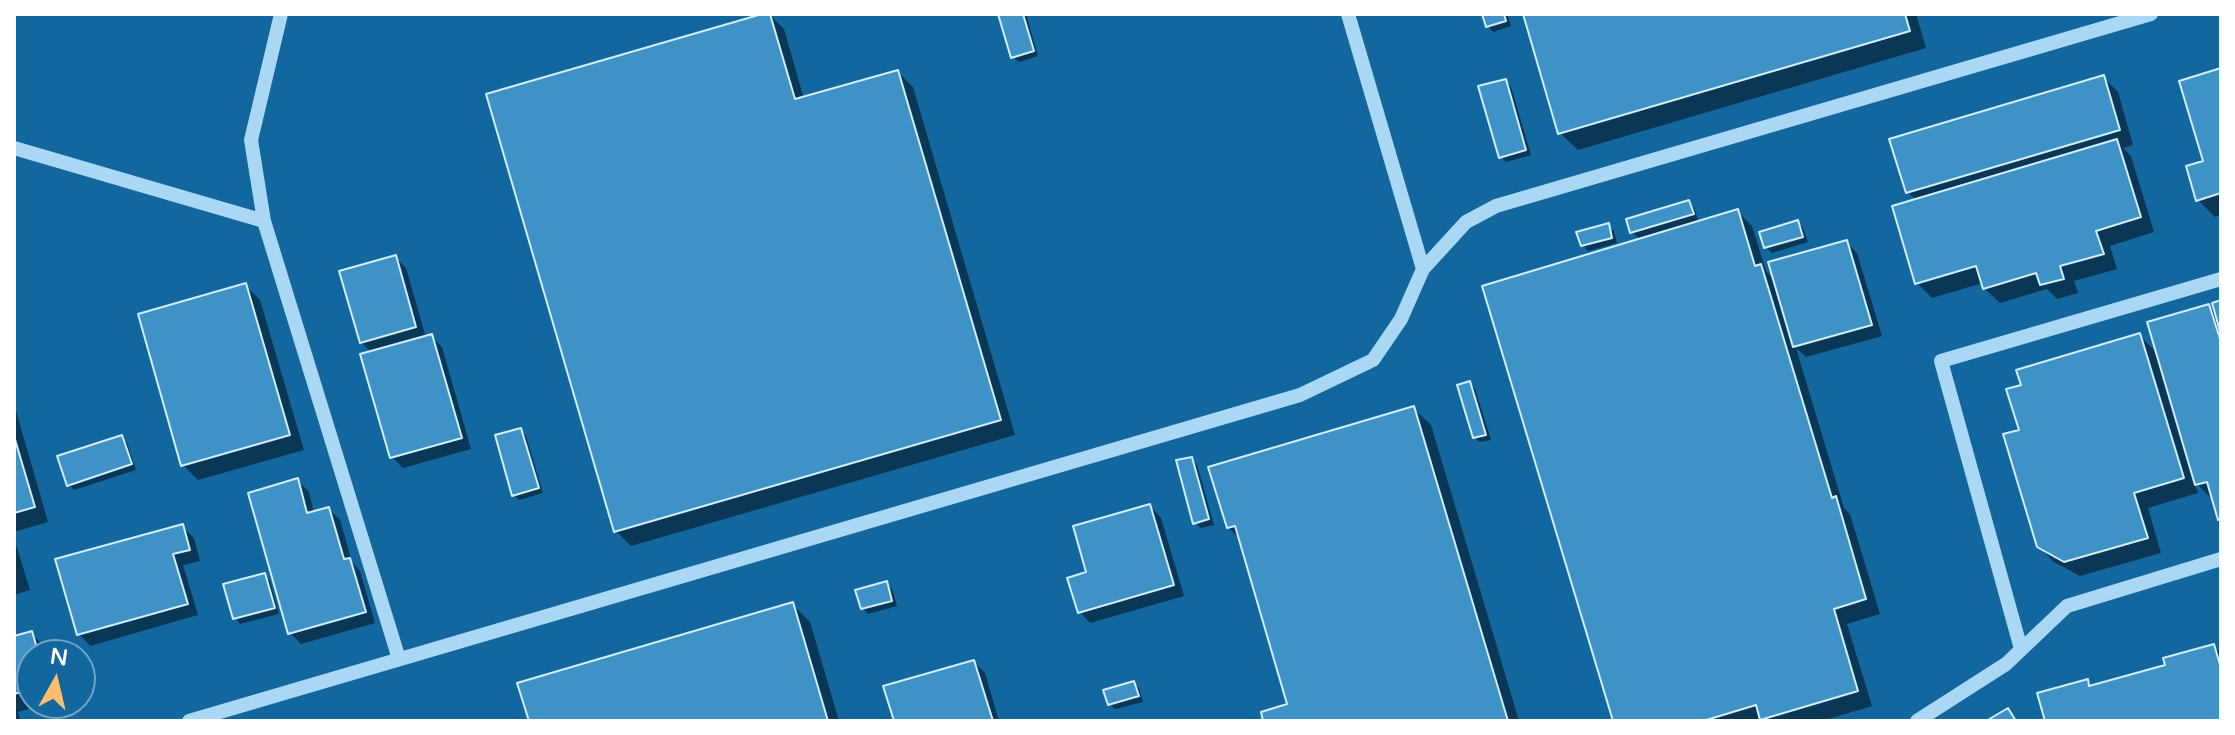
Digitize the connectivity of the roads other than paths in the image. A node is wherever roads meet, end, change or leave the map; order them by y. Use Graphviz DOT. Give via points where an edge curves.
graph roads {
  1 [pos="281,14"];
  2 [pos="1348,14"];
  3 [pos="2151,14"];
  4 [pos="14,148"];
  5 [pos="264,221"];
  6 [pos="1423,269"];
  7 [pos="2221,279"];
  8 [pos="2221,559"];
  9 [pos="2021,649"];
  10 [pos="399,659"];
  11 [pos="189,721"];
  12 [pos="1917,721"];
  1 -- 5 [label="street" via="251,140"];
  2 -- 6 [label="street"];
  3 -- 6 [label="street" via="1496,206 1466,222"];
  4 -- 5 [label="street"];
  5 -- 10 [label="street"];
  6 -- 10 [label="street" via="1401,319 1373,360 1300,395"];
  7 -- 9 [label="street" via="1941,361"];
  8 -- 9 [label="street" via="2067,606"];
  9 -- 12 [label="street"];
  10 -- 11 [label="street"];
}
